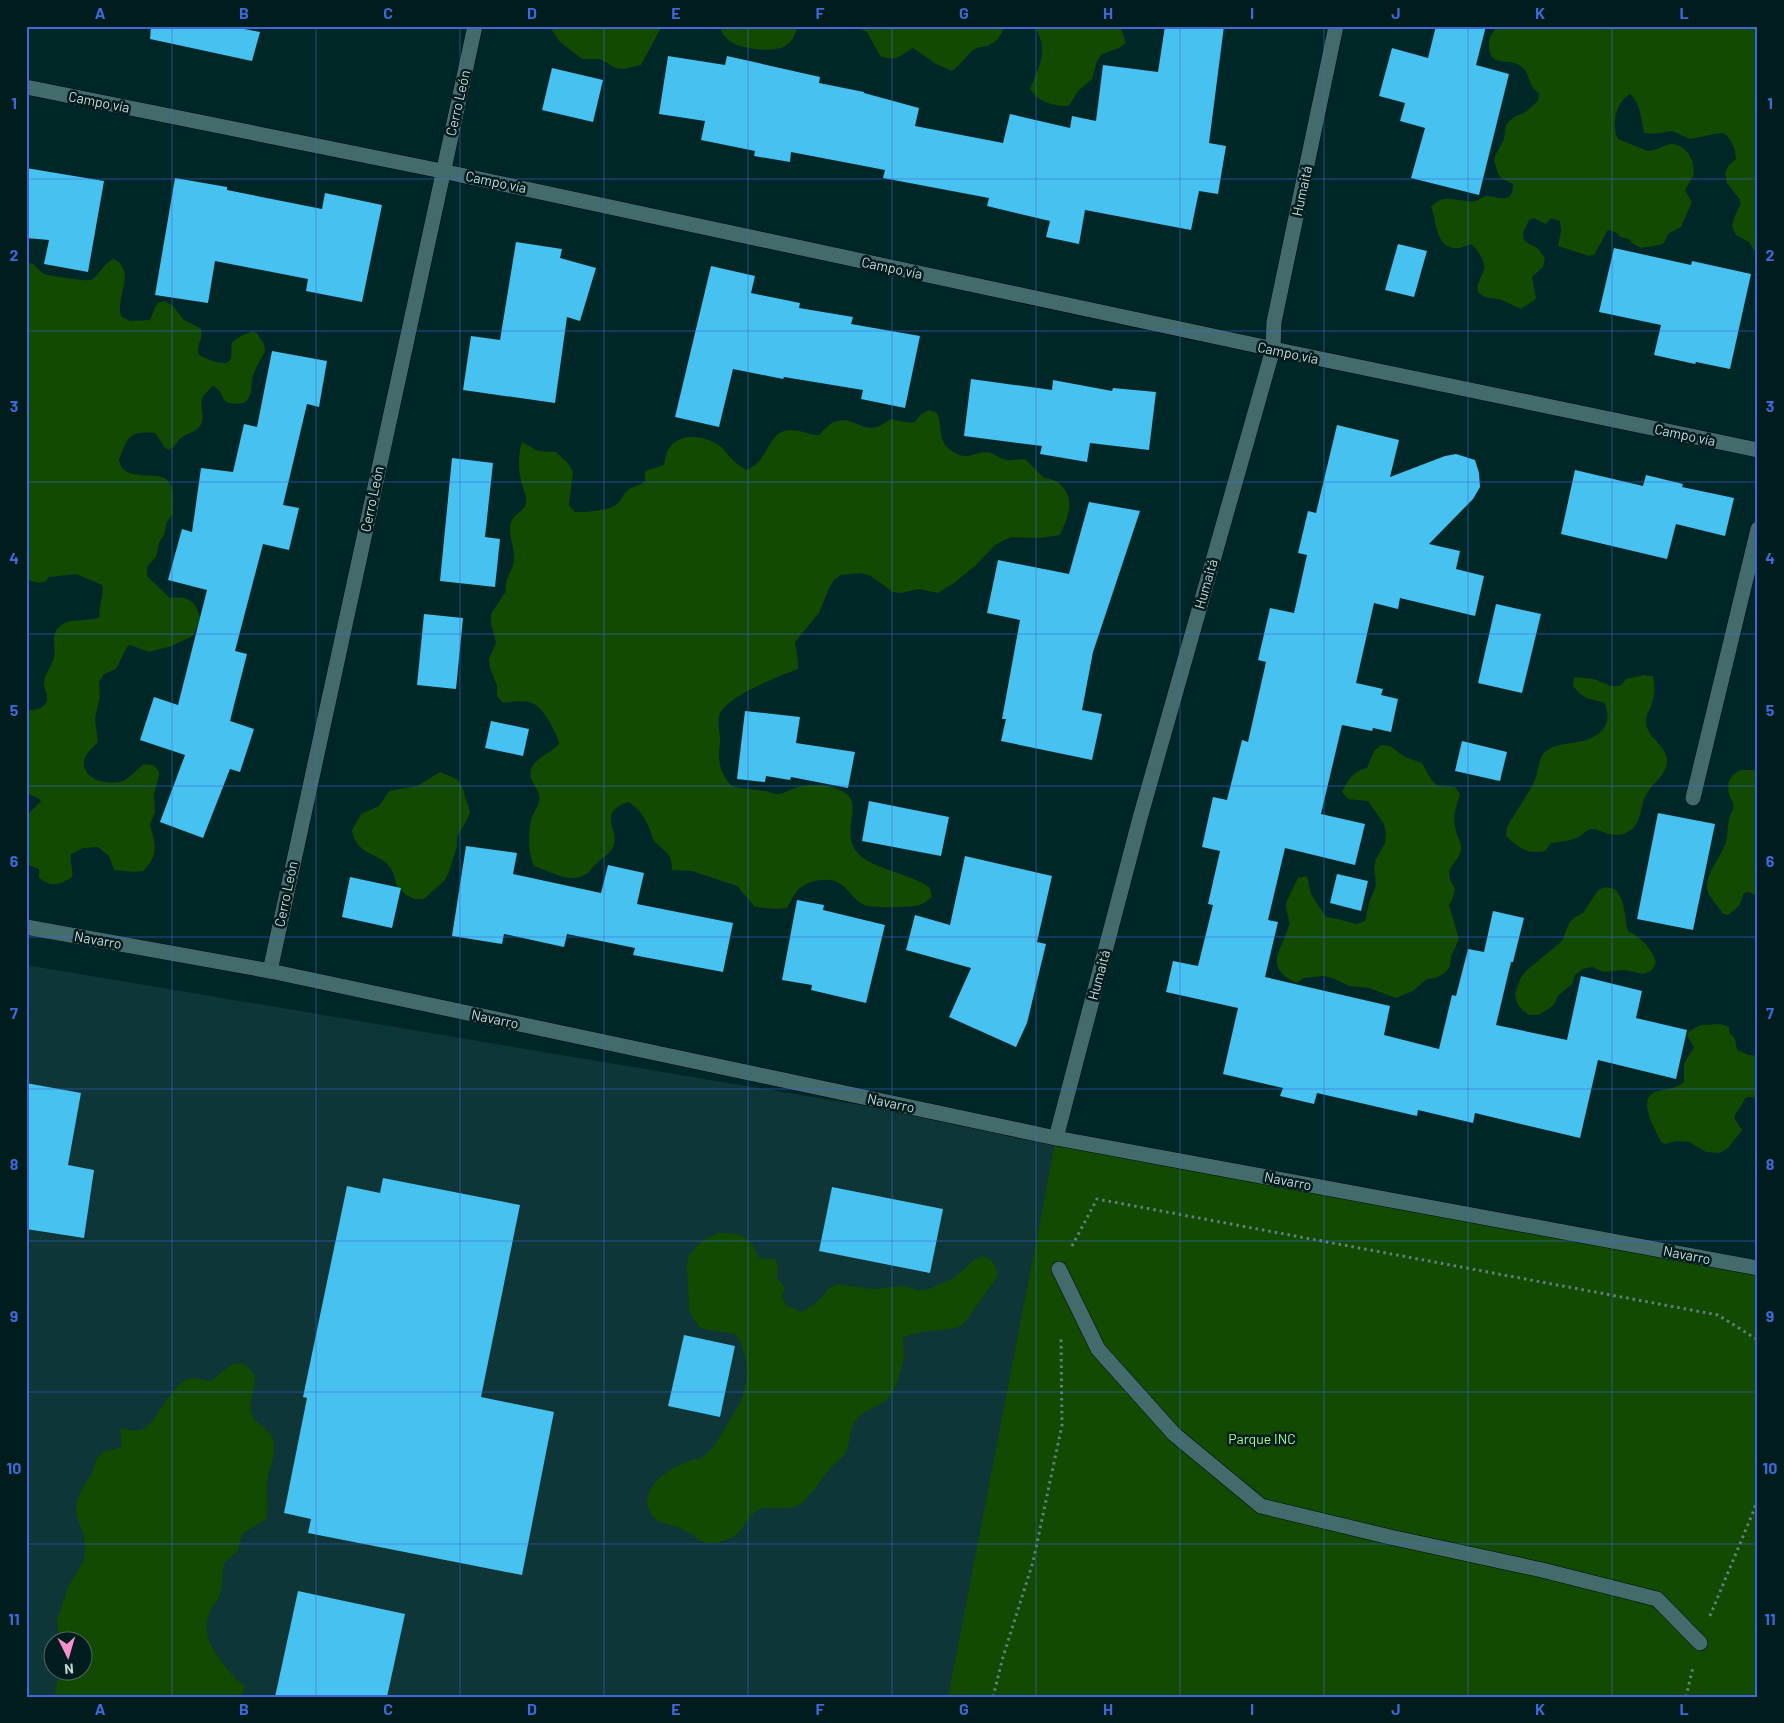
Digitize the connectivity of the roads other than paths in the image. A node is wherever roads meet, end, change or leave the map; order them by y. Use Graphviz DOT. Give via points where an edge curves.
graph roads {
  1 [pos="475,26"];
  2 [pos="1336,26"];
  3 [pos="26,87"];
  4 [pos="442,171"];
  5 [pos="1273,349"];
  6 [pos="1758,450"];
  7 [pos="1758,529"];
  8 [pos="1693,798"];
  9 [pos="26,927"];
  10 [pos="270,971"];
  11 [pos="1056,1138"];
  12 [pos="1758,1268"];
  13 [pos="1059,1269"];
  14 [pos="1700,1642"];
  1 -- 4 [label="street, Cerro León"];
  2 -- 5 [label="street, Humaitá" via="1274,322"];
  3 -- 4 [label="street, Campo vía"];
  4 -- 5 [label="street, Campo vía"];
  4 -- 10 [label="street, Cerro León"];
  5 -- 6 [label="street, Campo vía"];
  5 -- 11 [label="street, Humaitá" via="1140,818"];
  7 -- 8 [label="street"];
  9 -- 10 [label="street, Navarro"];
  10 -- 11 [label="street, Navarro"];
  11 -- 12 [label="street, Navarro"];
  13 -- 14 [label="street" via="1098,1349 1174,1434 1261,1506 1657,1599"];
}
